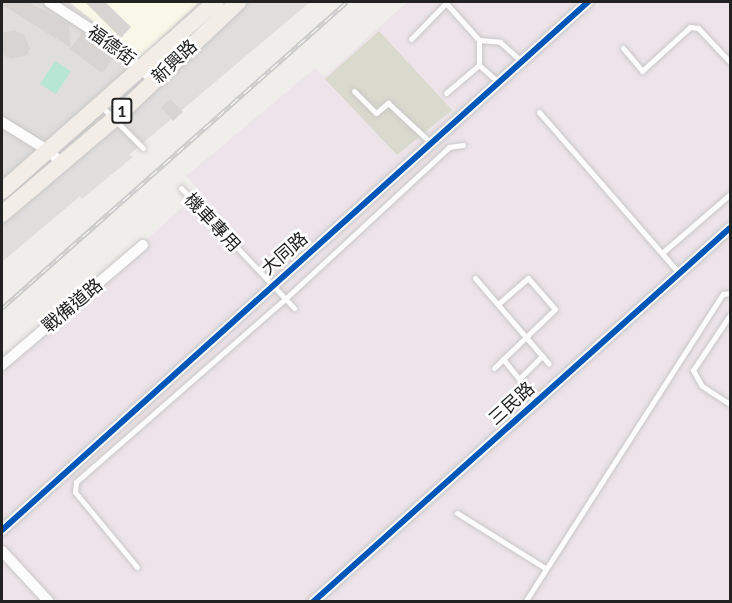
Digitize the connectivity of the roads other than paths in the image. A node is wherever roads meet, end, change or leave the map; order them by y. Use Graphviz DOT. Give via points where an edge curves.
graph roads {
  1 [pos="49,2"];
  2 [pos="238,2"];
  3 [pos="446,2"];
  4 [pos="588,2"];
  5 [pos="217,5"];
  6 [pos="411,39"];
  7 [pos="478,40"];
  8 [pos="622,48"];
  9 [pos="521,61"];
  10 [pos="730,62"];
  11 [pos="479,64"];
  12 [pos="149,74"];
  13 [pos="498,82"];
  14 [pos="354,91"];
  15 [pos="446,93"];
  16 [pos="100,105"];
  17 [pos="539,112"];
  18 [pos="113,120"];
  19 [pos="2,122"];
  20 [pos="432,144"];
  21 [pos="463,145"];
  22 [pos="143,148"];
  23 [pos="49,151"];
  24 [pos="62,164"];
  25 [pos="181,188"];
  26 [pos="2,191"];
  27 [pos="730,194"];
  28 [pos="2,214"];
  29 [pos="730,228"];
  30 [pos="143,245"];
  31 [pos="662,253"];
  32 [pos="679,273"];
  33 [pos="475,278"];
  34 [pos="271,284"];
  35 [pos="730,293"];
  36 [pos="285,299"];
  37 [pos="498,304"];
  38 [pos="294,308"];
  39 [pos="730,315"];
  40 [pos="527,337"];
  41 [pos="542,356"];
  42 [pos="503,360"];
  43 [pos="549,364"];
  44 [pos="2,365"];
  45 [pos="494,368"];
  46 [pos="519,379"];
  47 [pos="536,400"];
  48 [pos="730,404"];
  49 [pos="457,513"];
  50 [pos="2,530"];
  51 [pos="2,551"];
  52 [pos="137,567"];
  53 [pos="545,568"];
  54 [pos="49,602"];
  55 [pos="313,602"];
  56 [pos="525,602"];
  1 -- 12 [label="street, 福德街"];
  2 -- 5 [label="main road, 新興路 / 1"];
  3 -- 6 [label="lane"];
  3 -- 7 [label="lane"];
  4 -- 9 [label="street, 大同路"];
  5 -- 12 [label="main road, 新興路 / 1"];
  7 -- 9 [label="lane" via="500,42"];
  7 -- 11 [label="lane"];
  8 -- 10 [label="lane" via="642,71 690,27 698,28"];
  9 -- 13 [label="street, 大同路"];
  11 -- 13 [label="lane"];
  11 -- 15 [label="lane"];
  12 -- 16 [label="main road, 新興路 / 1"];
  12 -- 18 [label="main road, 新興路 / 1"];
  13 -- 20 [label="street, 大同路"];
  14 -- 20 [label="lane" via="376,113 388,103"];
  16 -- 18 [label="lane"];
  16 -- 23 [label="main road, 新興路 / 1"];
  17 -- 31 [label="lane"];
  18 -- 22 [label="lane"];
  18 -- 24 [label="main road, 新興路 / 1"];
  19 -- 23 [label="street"];
  20 -- 34 [label="street, 大同路"];
  21 -- 36 [label="lane" via="449,147"];
  23 -- 24 [label="street"];
  23 -- 26 [label="main road, 新興路 / 1"];
  24 -- 28 [label="main road, 新興路 / 1"];
  25 -- 34 [label="lane, 機車專用"];
  27 -- 31 [label="lane"];
  29 -- 32 [label="street, 三民路"];
  30 -- 44 [label="street, 戰備道路"];
  31 -- 32 [label="lane"];
  32 -- 47 [label="street, 三民路"];
  33 -- 37 [label="lane"];
  34 -- 36 [label="lane, 機車專用"];
  34 -- 50 [label="street, 大同路"];
  35 -- 53 [label="lane" via="723,294"];
  36 -- 38 [label="lane, 機車專用"];
  36 -- 52 [label="lane" via="76,482 75,492"];
  37 -- 40 [label="lane"];
  37 -- 40 [label="lane" via="528,278 555,309"];
  39 -- 48 [label="lane" via="693,370 702,386"];
  40 -- 41 [label="lane"];
  40 -- 42 [label="lane"];
  41 -- 43 [label="lane"];
  41 -- 46 [label="lane"];
  42 -- 45 [label="lane"];
  42 -- 46 [label="lane"];
  46 -- 47 [label="lane"];
  47 -- 55 [label="street, 三民路"];
  49 -- 53 [label="lane"];
  51 -- 54 [label="street"];
  53 -- 56 [label="lane"];
}
